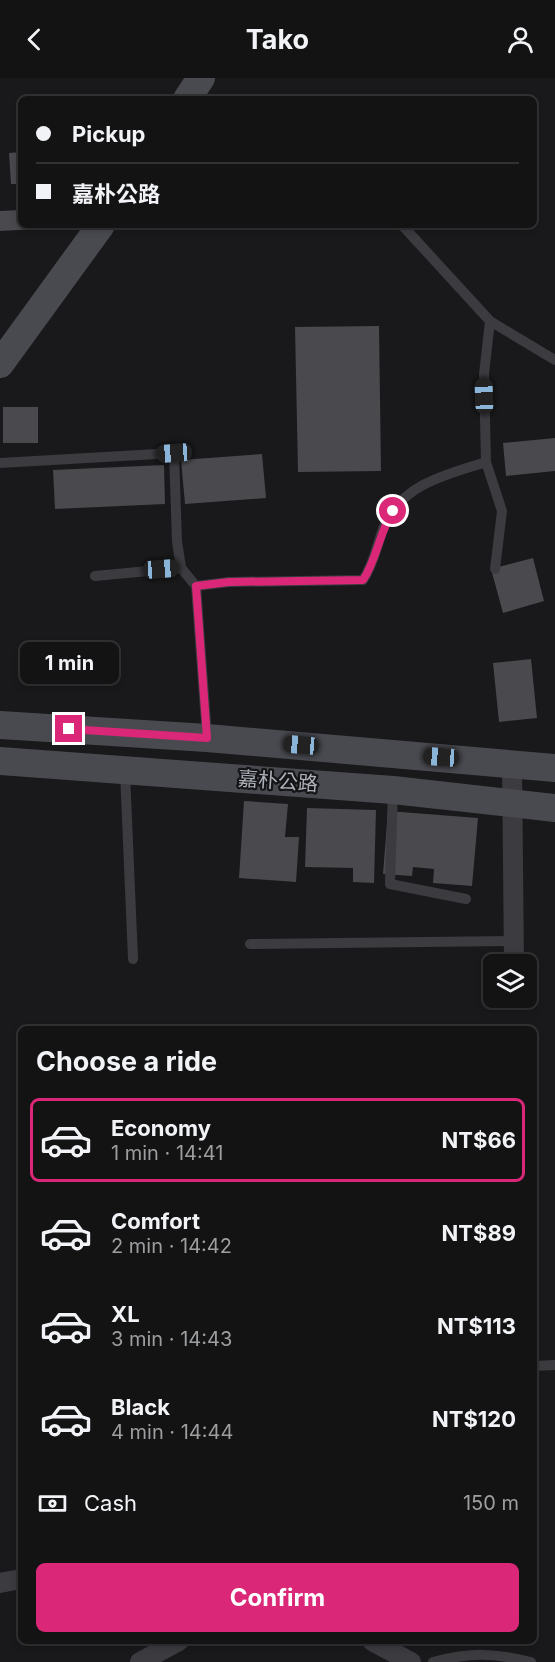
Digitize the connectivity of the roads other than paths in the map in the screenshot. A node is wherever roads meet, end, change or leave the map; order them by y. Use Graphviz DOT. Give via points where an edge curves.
graph roads {
  1 [pos="201,78"];
  2 [pos="189,96"];
  3 [pos="99,228"];
  4 [pos="405,228"];
  5 [pos="490,321"];
  6 [pos="555,360"];
  7 [pos="0,364"];
  8 [pos="486,462"];
  9 [pos="0,463"];
  10 [pos="181,568"];
  11 [pos="495,569"];
  12 [pos="95,576"];
  13 [pos="196,586"];
  14 [pos="0,725"];
  15 [pos="207,738"];
  16 [pos="0,761"];
  17 [pos="512,762"];
  18 [pos="555,768"];
  19 [pos="125,769"];
  20 [pos="393,790"];
  21 [pos="513,804"];
  22 [pos="555,808"];
  23 [pos="466,899"];
  24 [pos="513,941"];
  25 [pos="250,944"];
  26 [pos="514,954"];
  27 [pos="133,959"];
  28 [pos="555,1365"];
  29 [pos="537,1366"];
  30 [pos="18,1579"];
  31 [pos="0,1582"];
  32 [pos="173,1644"];
  33 [pos="378,1644"];
  34 [pos="140,1662"];
  35 [pos="411,1662"];
  36 [pos="433,1662"];
  37 [pos="531,1662"];
  1 -- 2 [label="main road"];
  3 -- 7 [label="main road"];
  4 -- 5 [label="lane"];
  5 -- 6 [label="lane"];
  5 -- 8 [label="lane" via="484,374"];
  8 -- 11 [label="lane" via="502,511"];
  8 -- 13 [label="lane" via="435,478 401,500 385,523 372,567 363,580"];
  9 -- 10 [label="lane" via="174,453"];
  10 -- 12 [label="lane"];
  10 -- 13 [label="lane"];
  13 -- 15 [label="lane"];
  14 -- 15 [label="main road, 嘉朴公路"];
  15 -- 17 [label="main road, 嘉朴公路"];
  16 -- 19 [label="main road, 嘉朴公路"];
  17 -- 18 [label="main road, 嘉朴公路"];
  17 -- 21 [label="street"];
  19 -- 20 [label="main road, 嘉朴公路"];
  19 -- 27 [label="lane"];
  20 -- 21 [label="main road, 嘉朴公路"];
  20 -- 23 [label="lane" via="390,884"];
  21 -- 22 [label="main road, 嘉朴公路"];
  21 -- 24 [label="street"];
  24 -- 25 [label="lane"];
  24 -- 26 [label="street"];
  28 -- 29 [label="lane"];
  30 -- 31 [label="street"];
  32 -- 34 [label="street"];
  33 -- 35 [label="street"];
  36 -- 37 [label="lane" via="457,1656 498,1654"];
}
